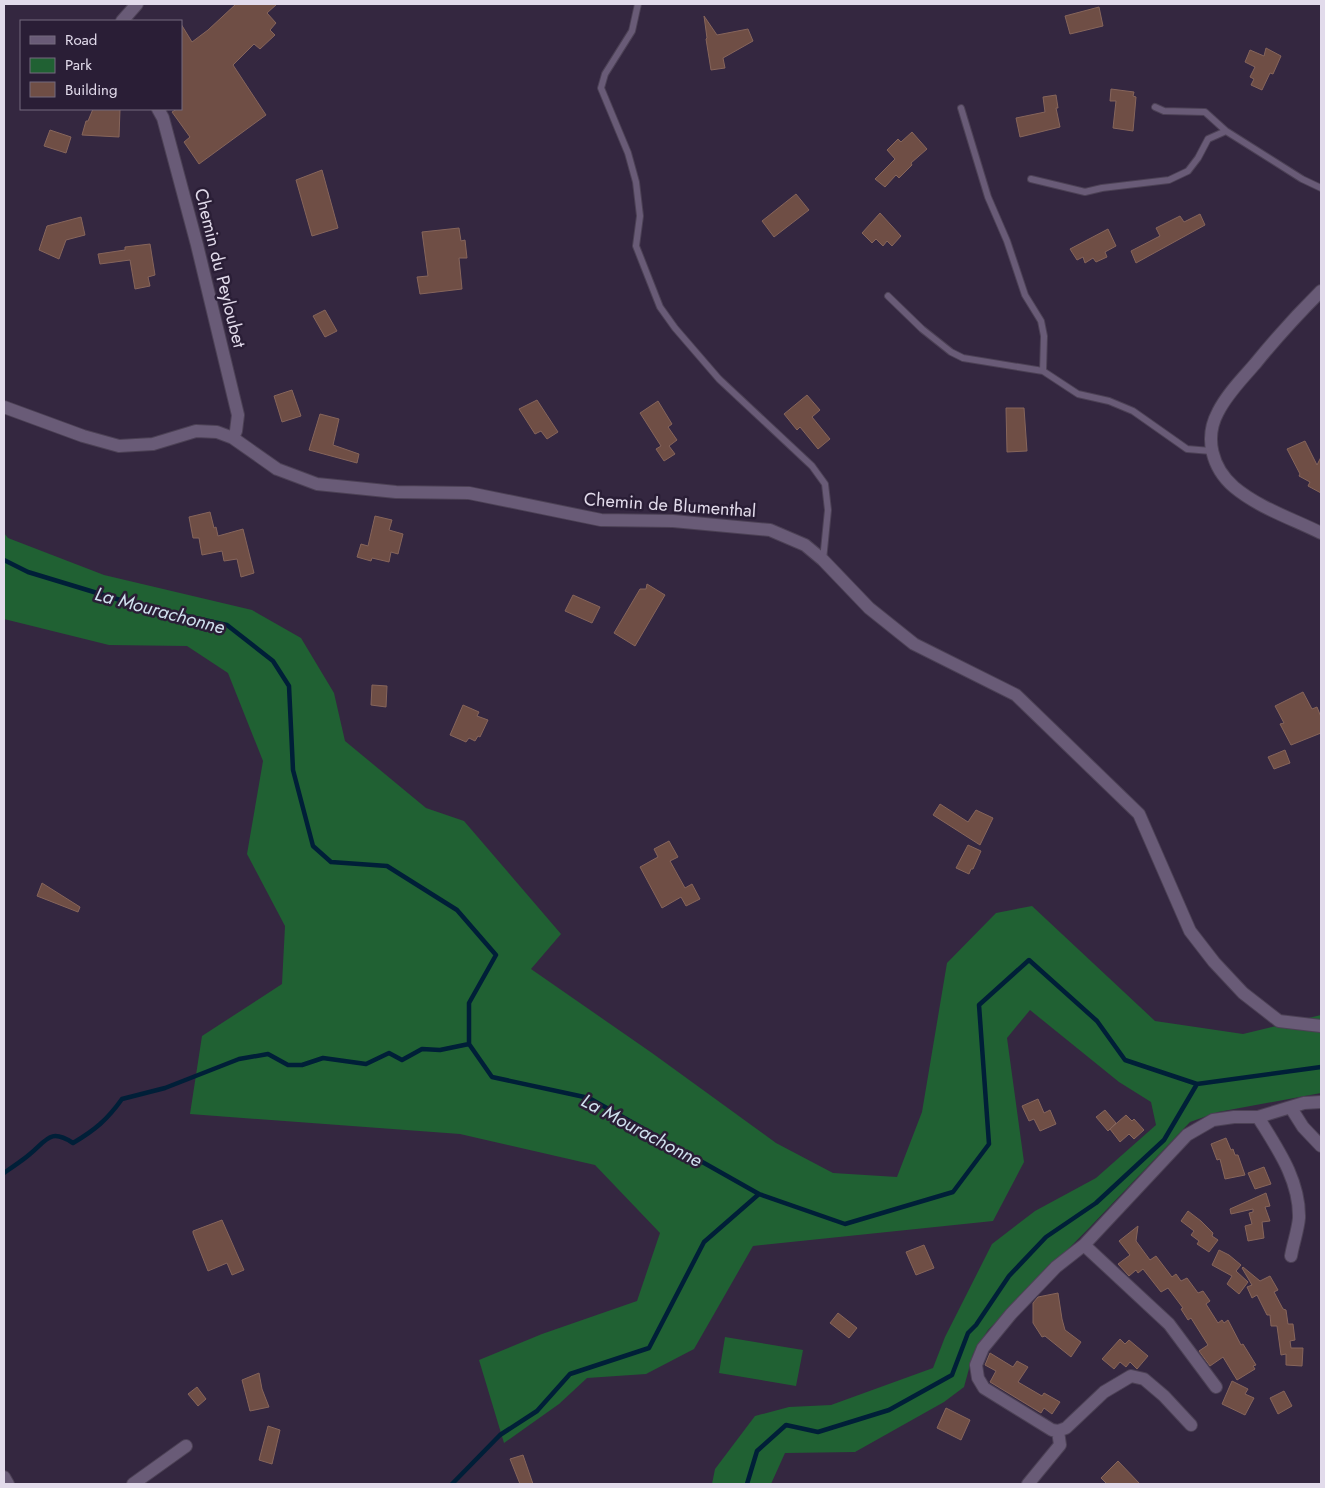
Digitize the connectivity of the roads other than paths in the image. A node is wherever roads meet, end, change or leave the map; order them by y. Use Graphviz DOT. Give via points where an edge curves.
graph roads {
  1 [pos="137,4"];
  2 [pos="638,4"];
  3 [pos="123,20"];
  4 [pos="1155,106"];
  5 [pos="961,108"];
  6 [pos="159,110"];
  7 [pos="1226,131"];
  8 [pos="1031,179"];
  9 [pos="1321,188"];
  10 [pos="1321,291"];
  11 [pos="888,296"];
  12 [pos="1042,371"];
  13 [pos="4,407"];
  14 [pos="233,438"];
  15 [pos="1211,451"];
  16 [pos="1321,533"];
  17 [pos="823,560"];
  18 [pos="1321,1026"];
  19 [pos="1321,1102"];
  20 [pos="1292,1108"];
  21 [pos="1258,1118"];
  22 [pos="1321,1146"];
  23 [pos="1084,1245"];
  24 [pos="1291,1256"];
  25 [pos="1216,1387"];
  26 [pos="1191,1425"];
  27 [pos="1058,1431"];
  28 [pos="186,1446"];
  29 [pos="4,1478"];
  30 [pos="8,1484"];
  31 [pos="133,1484"];
  32 [pos="1028,1484"];
  1 -- 3 [label="street"];
  2 -- 17 [label="lane" via="632,31 605,74 601,88 628,153 636,182 640,216 636,246 660,307 675,328 720,379 812,466 825,484 828,510"];
  4 -- 7 [label="lane" via="1164,111 1205,112"];
  5 -- 12 [label="lane" via="988,197 1025,295 1041,321 1044,336"];
  6 -- 14 [label="street, Chemin du Peyloubet" via="197,245 238,414"];
  7 -- 8 [label="lane" via="1208,139 1188,171 1169,180 1086,192"];
  7 -- 9 [label="lane"];
  10 -- 15 [label="street" via="1284,328 1217,412 1212,428"];
  11 -- 12 [label="lane" via="922,329 963,358"];
  12 -- 15 [label="lane" via="1078,394 1133,411 1187,449"];
  13 -- 14 [label="street, Chemin de Blumenthal" via="119,446 154,444 196,431 217,432"];
  14 -- 17 [label="street, Chemin de Blumenthal" via="277,469 318,484 396,492 469,493 601,520 673,521 770,530 805,546"];
  15 -- 16 [label="street" via="1219,471 1234,487"];
  17 -- 18 [label="street, Chemin de Blumenthal" via="869,608 914,644 1016,695 1139,814 1190,931 1220,968 1244,994 1279,1021"];
  19 -- 20 [label="street"];
  20 -- 21 [label="street"];
  20 -- 22 [label="street" via="1303,1127"];
  21 -- 23 [label="street" via="1213,1120 1187,1135"];
  21 -- 24 [label="street" via="1288,1167 1297,1196 1299,1218"];
  23 -- 25 [label="street" via="1169,1324"];
  23 -- 27 [label="street" via="1056,1267 1011,1314 983,1348 976,1365 984,1388"];
  26 -- 27 [label="street" via="1144,1379 1131,1376 1104,1392 1066,1428"];
  27 -- 32 [label="street" via="1060,1445"];
  28 -- 31 [label="street"];
  29 -- 30 [label="street"];
}
